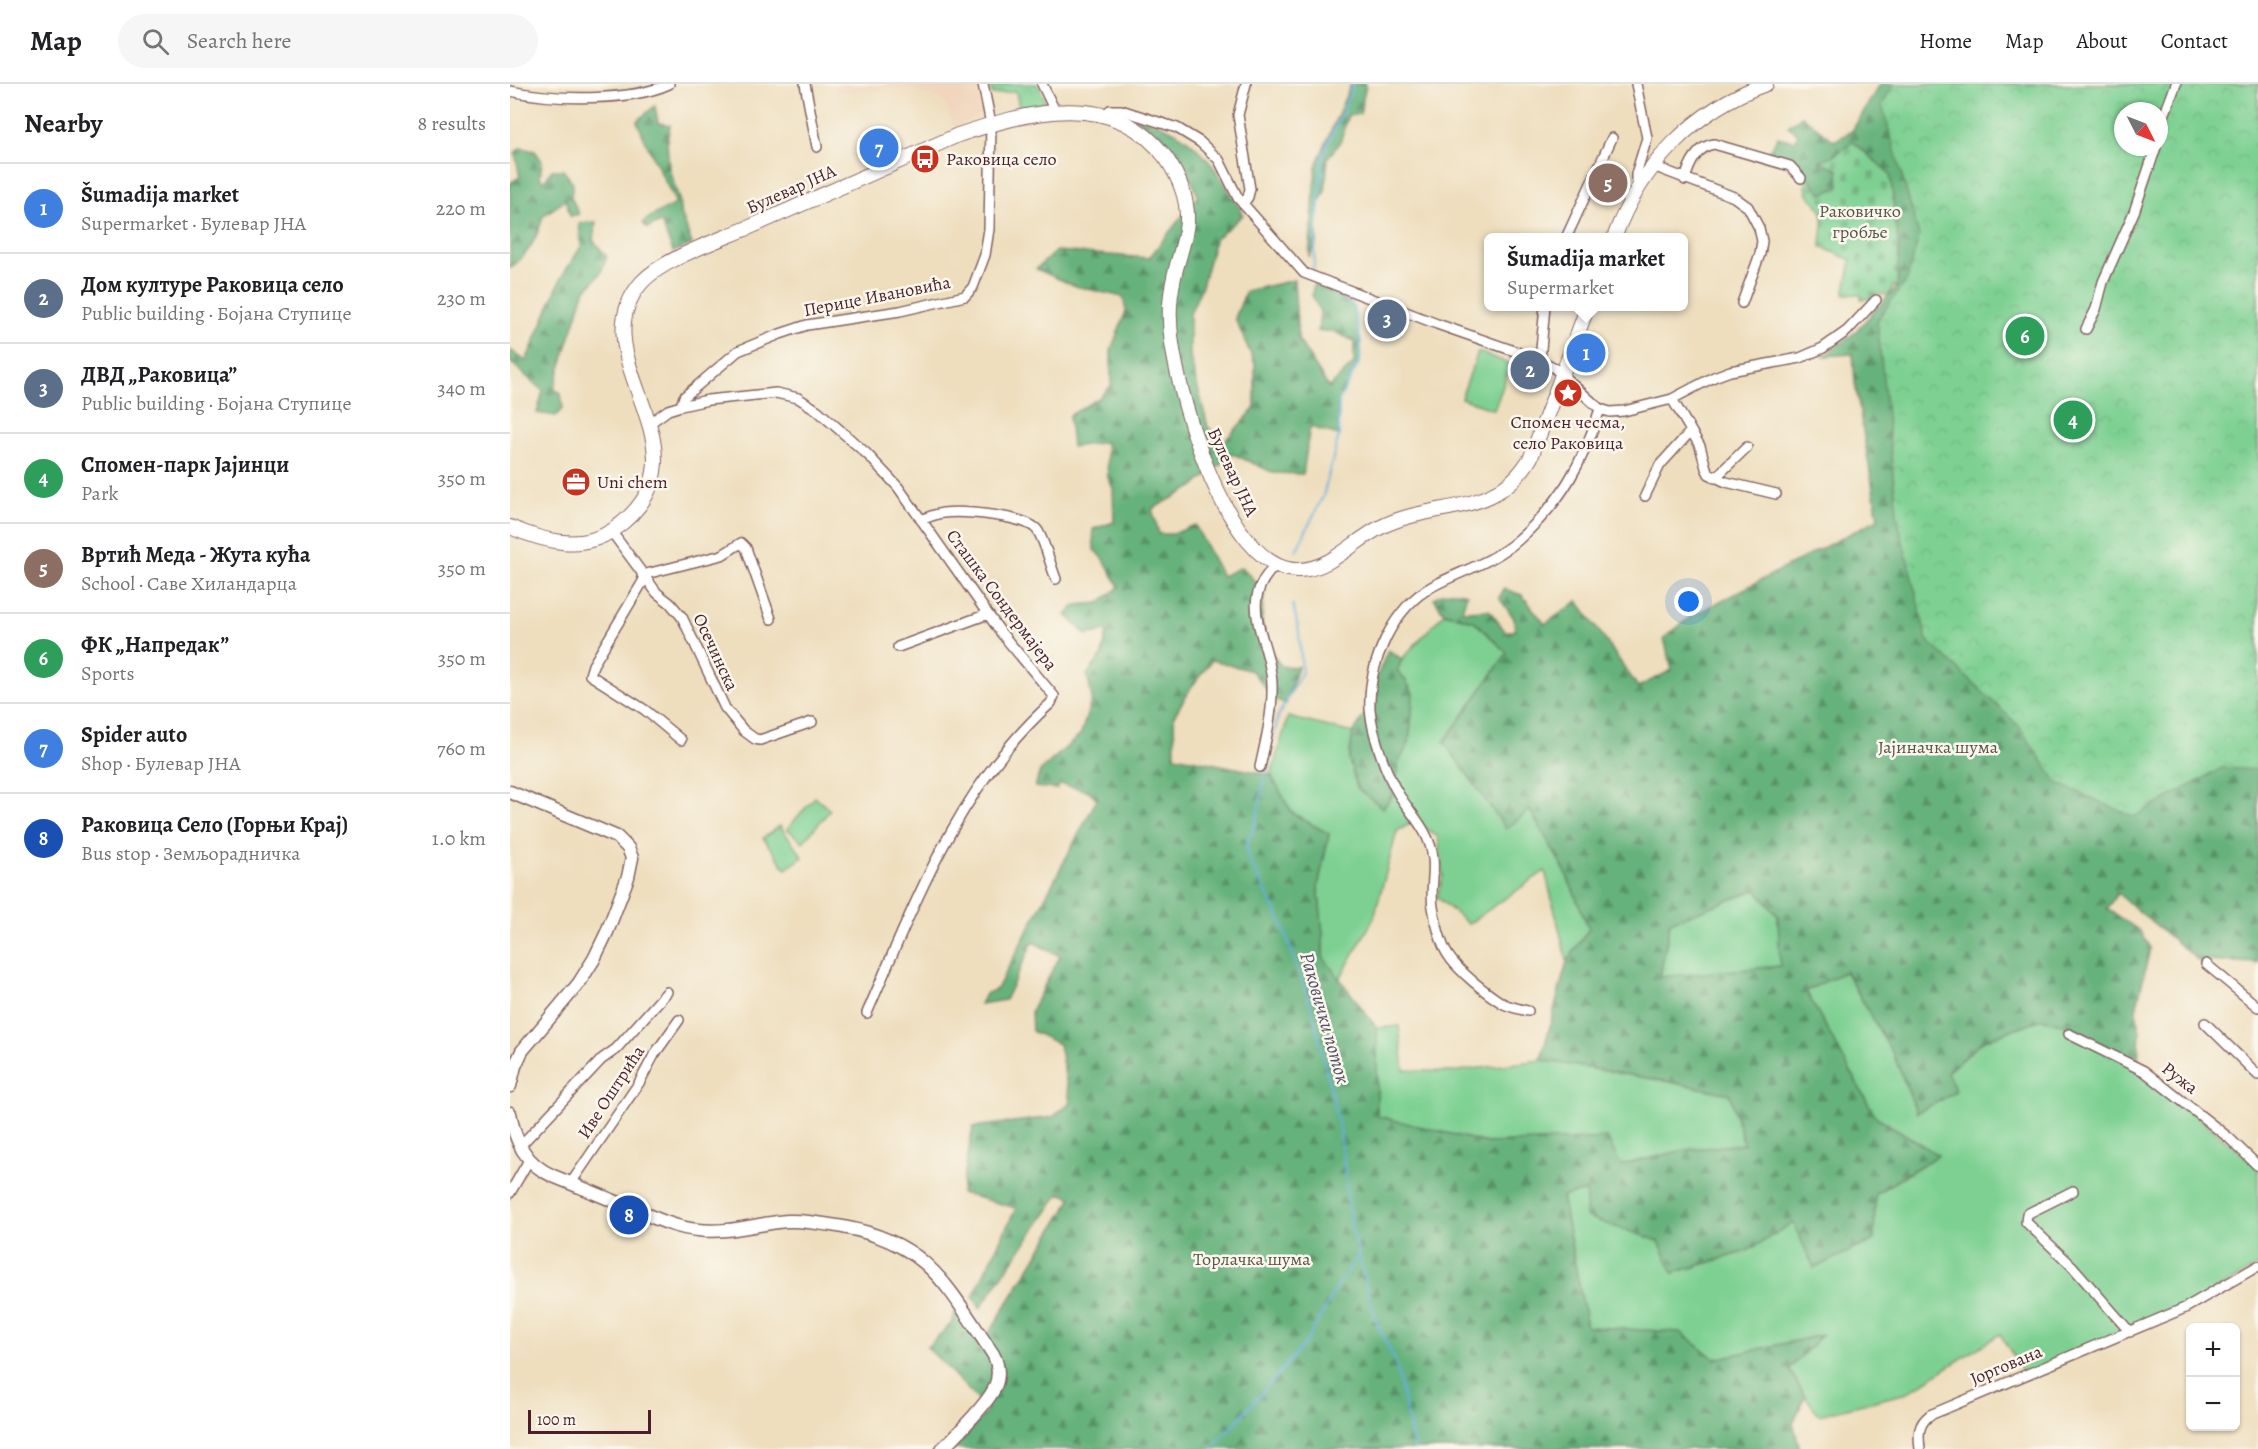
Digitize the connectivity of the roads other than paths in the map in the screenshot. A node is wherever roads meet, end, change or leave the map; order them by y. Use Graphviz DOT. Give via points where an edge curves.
graph roads {
  1 [pos="669,84"];
  2 [pos="805,84"];
  3 [pos="983,84"];
  4 [pos="1042,84"];
  5 [pos="1246,84"];
  6 [pos="1636,84"];
  7 [pos="1766,84"];
  8 [pos="2175,84"];
  9 [pos="510,91"];
  10 [pos="2168,104"];
  11 [pos="1055,111"];
  12 [pos="1104,115"];
  13 [pos="991,124"];
  14 [pos="1612,138"];
  15 [pos="817,147"];
  16 [pos="2153,156"];
  17 [pos="1653,166"];
  18 [pos="1801,178"];
  19 [pos="1685,180"];
  20 [pos="1640,185"];
  21 [pos="1243,204"];
  22 [pos="1568,233"];
  23 [pos="1616,233"];
  24 [pos="1876,300"];
  25 [pos="1742,303"];
  26 [pos="1545,311"];
  27 [pos="1586,311"];
  28 [pos="2086,329"];
  29 [pos="1540,360"];
  30 [pos="1562,375"];
  31 [pos="1672,399"];
  32 [pos="681,406"];
  33 [pos="1600,409"];
  34 [pos="650,423"];
  35 [pos="1690,432"];
  36 [pos="1747,447"];
  37 [pos="1715,478"];
  38 [pos="1776,494"];
  39 [pos="1645,496"];
  40 [pos="921,520"];
  41 [pos="510,527"];
  42 [pos="611,531"];
  43 [pos="1275,566"];
  44 [pos="644,577"];
  45 [pos="1056,579"];
  46 [pos="988,614"];
  47 [pos="771,619"];
  48 [pos="898,647"];
  49 [pos="812,722"];
  50 [pos="681,740"];
  51 [pos="1260,767"];
  52 [pos="510,792"];
  53 [pos="2206,964"];
  54 [pos="667,992"];
  55 [pos="2258,1007"];
  56 [pos="1528,1011"];
  57 [pos="867,1013"];
  58 [pos="679,1020"];
  59 [pos="2205,1023"];
  60 [pos="2069,1034"];
  61 [pos="2258,1075"];
  62 [pos="510,1086"];
  63 [pos="510,1113"];
  64 [pos="520,1146"];
  65 [pos="529,1161"];
  66 [pos="2258,1166"];
  67 [pos="571,1183"];
  68 [pos="2073,1191"];
  69 [pos="510,1193"];
  70 [pos="2258,1266"];
  71 [pos="2130,1332"];
  72 [pos="942,1449"];
  73 [pos="1920,1449"];
  1 -- 9 [label="street" via="640,94 600,96 561,97"];
  2 -- 15 [label="street"];
  3 -- 13 [label="street"];
  4 -- 11 [label="street"];
  5 -- 21 [label="street" via="1238,115 1250,189"];
  6 -- 20 [label="street" via="1647,138 1636,174"];
  7 -- 17 [label="main road" via="1699,119"];
  8 -- 10 [label="street"];
  11 -- 12 [label="main road, Булевар ЈНА"];
  11 -- 13 [label="main road, Булевар ЈНА"];
  12 -- 21 [label="street" via="1110,110 1121,110 1188,134 1218,160"];
  12 -- 43 [label="main road, Булевар ЈНА" via="1146,136 1168,162 1184,190 1187,220 1173,282 1170,319 1179,377 1194,436 1219,493 1247,542"];
  13 -- 32 [label="street, Перице Ивановића" via="989,229 985,255 969,293 900,311 807,325 744,347 684,397"];
  13 -- 34 [label="main road, Булевар ЈНА" via="668,263 647,278 627,307 623,336 629,367"];
  14 -- 22 [label="street"];
  16 -- 28 [label="street"];
  17 -- 19 [label="street"];
  17 -- 20 [label="main road"];
  18 -- 19 [label="street" via="1790,166 1714,144 1698,154"];
  19 -- 25 [label="street" via="1743,203 1756,221 1761,235 1760,254"];
  20 -- 23 [label="main road"];
  21 -- 29 [label="street" via="1307,274"];
  24 -- 31 [label="street" via="1847,331 1823,348 1800,358 1730,371"];
  26 -- 29 [label="street"];
  27 -- 30 [label="main road"];
  29 -- 30 [label="street"];
  30 -- 33 [label="street"];
  30 -- 43 [label="main road" via="1531,457 1516,478 1501,490 1461,507 1391,522 1327,562 1293,570"];
  31 -- 33 [label="street" via="1624,411"];
  31 -- 35 [label="street"];
  32 -- 34 [label="street, Перице Ивановића"];
  32 -- 40 [label="street, Сташка Сондермајера" via="777,393 798,398 867,454 898,487"];
  33 -- 56 [label="street" via="1580,464 1554,503 1511,546 1435,585 1412,602 1389,635 1372,685 1371,716 1387,770 1430,842 1433,906 1448,955 1504,1004"];
  34 -- 42 [label="main road, Булевар ЈНА" via="656,451 647,492 634,512"];
  35 -- 37 [label="street" via="1700,446 1707,471"];
  35 -- 39 [label="street" via="1660,465"];
  36 -- 37 [label="street"];
  37 -- 38 [label="street"];
  40 -- 45 [label="street" via="943,513 966,512 1014,519 1031,526 1038,531"];
  40 -- 46 [label="street, Сташка Сондермајера"];
  41 -- 42 [label="main road" via="564,543 592,540"];
  42 -- 44 [label="street, Осечинска"];
  43 -- 51 [label="street" via="1257,591 1256,609 1272,683"];
  44 -- 47 [label="street" via="722,555 741,543"];
  44 -- 49 [label="street, Осечинска" via="682,617 725,708 744,730 755,739 764,739"];
  44 -- 50 [label="street" via="590,675 645,710"];
  46 -- 48 [label="street"];
  46 -- 57 [label="street, Сташка Сондермајера" via="1052,692 1053,700 1002,754 964,810 929,875"];
  52 -- 62 [label="street" via="612,834 628,848 632,858 616,912 598,953 579,983 522,1051"];
  53 -- 55 [label="street"];
  54 -- 64 [label="street"];
  58 -- 67 [label="street, Иве Оштрића"];
  59 -- 61 [label="street"];
  60 -- 66 [label="street, Ружа" via="2144,1071"];
  63 -- 64 [label="street"];
  64 -- 65 [label="street"];
  65 -- 67 [label="street" via="543,1172"];
  65 -- 69 [label="street"];
  67 -- 72 [label="street" via="678,1227 709,1231 790,1221 817,1223 876,1235 915,1254 945,1284 998,1365 993,1395"];
  68 -- 71 [label="street" via="2033,1209 2026,1222 2072,1266"];
  70 -- 71 [label="street, Јоргована" via="2185,1308"];
  71 -- 73 [label="street, Јоргована" via="1930,1415 1920,1425"];
}
